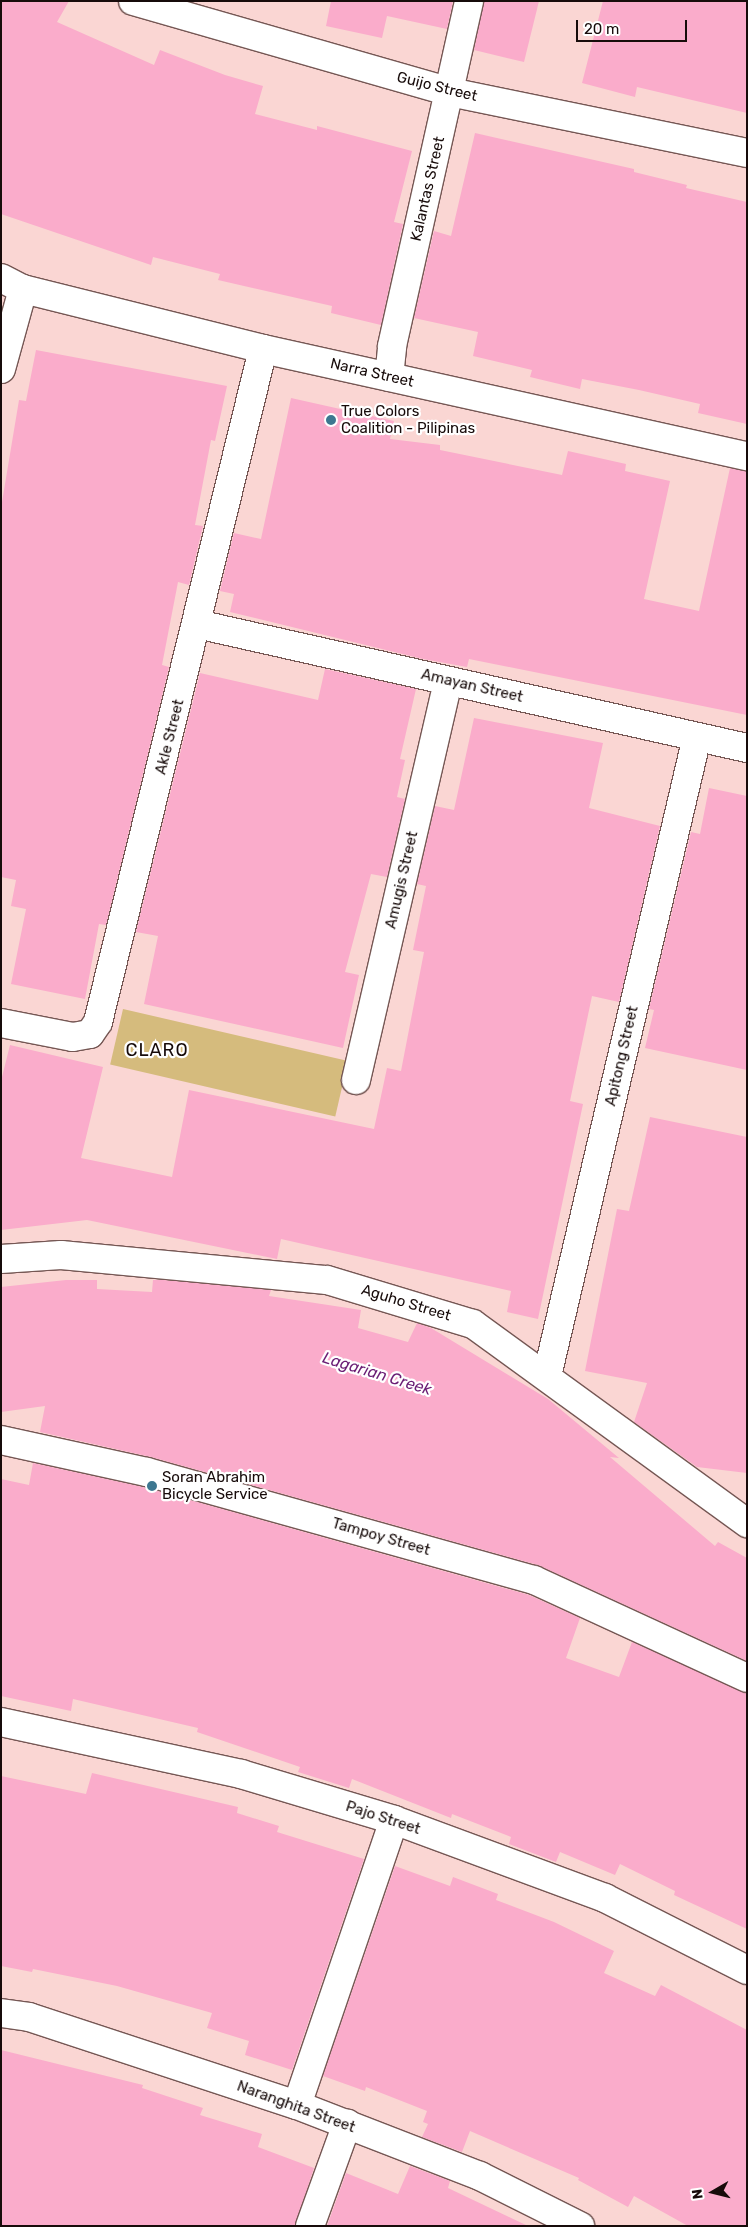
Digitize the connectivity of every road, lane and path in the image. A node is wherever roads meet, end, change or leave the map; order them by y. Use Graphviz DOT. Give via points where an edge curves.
graph roads {
  1 [pos="133,1"];
  2 [pos="469,1"];
  3 [pos="450,92"];
  4 [pos="747,153"];
  5 [pos="12,283"];
  6 [pos="263,349"];
  7 [pos="1,369"];
  8 [pos="389,377"];
  9 [pos="747,456"];
  10 [pos="197,624"];
  11 [pos="448,681"];
  12 [pos="697,737"];
  13 [pos="747,748"];
  14 [pos="1,1023"];
  15 [pos="356,1080"];
  16 [pos="1,1259"];
  17 [pos="547,1376"];
  18 [pos="1,1440"];
  19 [pos="747,1523"];
  20 [pos="747,1678"];
  21 [pos="1,1722"];
  22 [pos="394,1820"];
  23 [pos="747,1970"];
  24 [pos="1,2013"];
  25 [pos="297,2105"];
  26 [pos="347,2124"];
  27 [pos="310,2226"];
  28 [pos="580,2226"];
  1 -- 3 [label="street, Guijo Street"];
  2 -- 3 [label="street, Kalantas Street"];
  3 -- 4 [label="street, Guijo Street"];
  3 -- 8 [label="street, Kalantas Street" via="392,346"];
  5 -- 6 [label="street, Narra Street"];
  5 -- 7 [label="street"];
  6 -- 8 [label="street, Narra Street"];
  6 -- 10 [label="street, Akle Street"];
  8 -- 9 [label="street, Narra Street"];
  10 -- 11 [label="street, Amayan Street"];
  10 -- 14 [label="street, Akle Street" via="98,1022 90,1034 73,1037"];
  11 -- 12 [label="street, Amayan Street"];
  11 -- 15 [label="street, Amugis Street"];
  12 -- 13 [label="street, Amayan Street"];
  12 -- 17 [label="street, Apitong Street"];
  16 -- 17 [label="street, Aguho Street" via="61,1255 327,1280 473,1324"];
  17 -- 19 [label="street, Aguho Street"];
  18 -- 20 [label="street, Tampoy Street" via="147,1472 534,1580"];
  21 -- 22 [label="street, Pajo Street" via="241,1774"];
  22 -- 23 [label="street, Pajo Street" via="605,1898"];
  22 -- 25 [label="street"];
  24 -- 25 [label="street, Naranghita Street" via="28,2017"];
  25 -- 26 [label="street, Naranghita Street"];
  26 -- 27 [label="street"];
  26 -- 28 [label="street, Naranghita Street" via="480,2176"];
}
